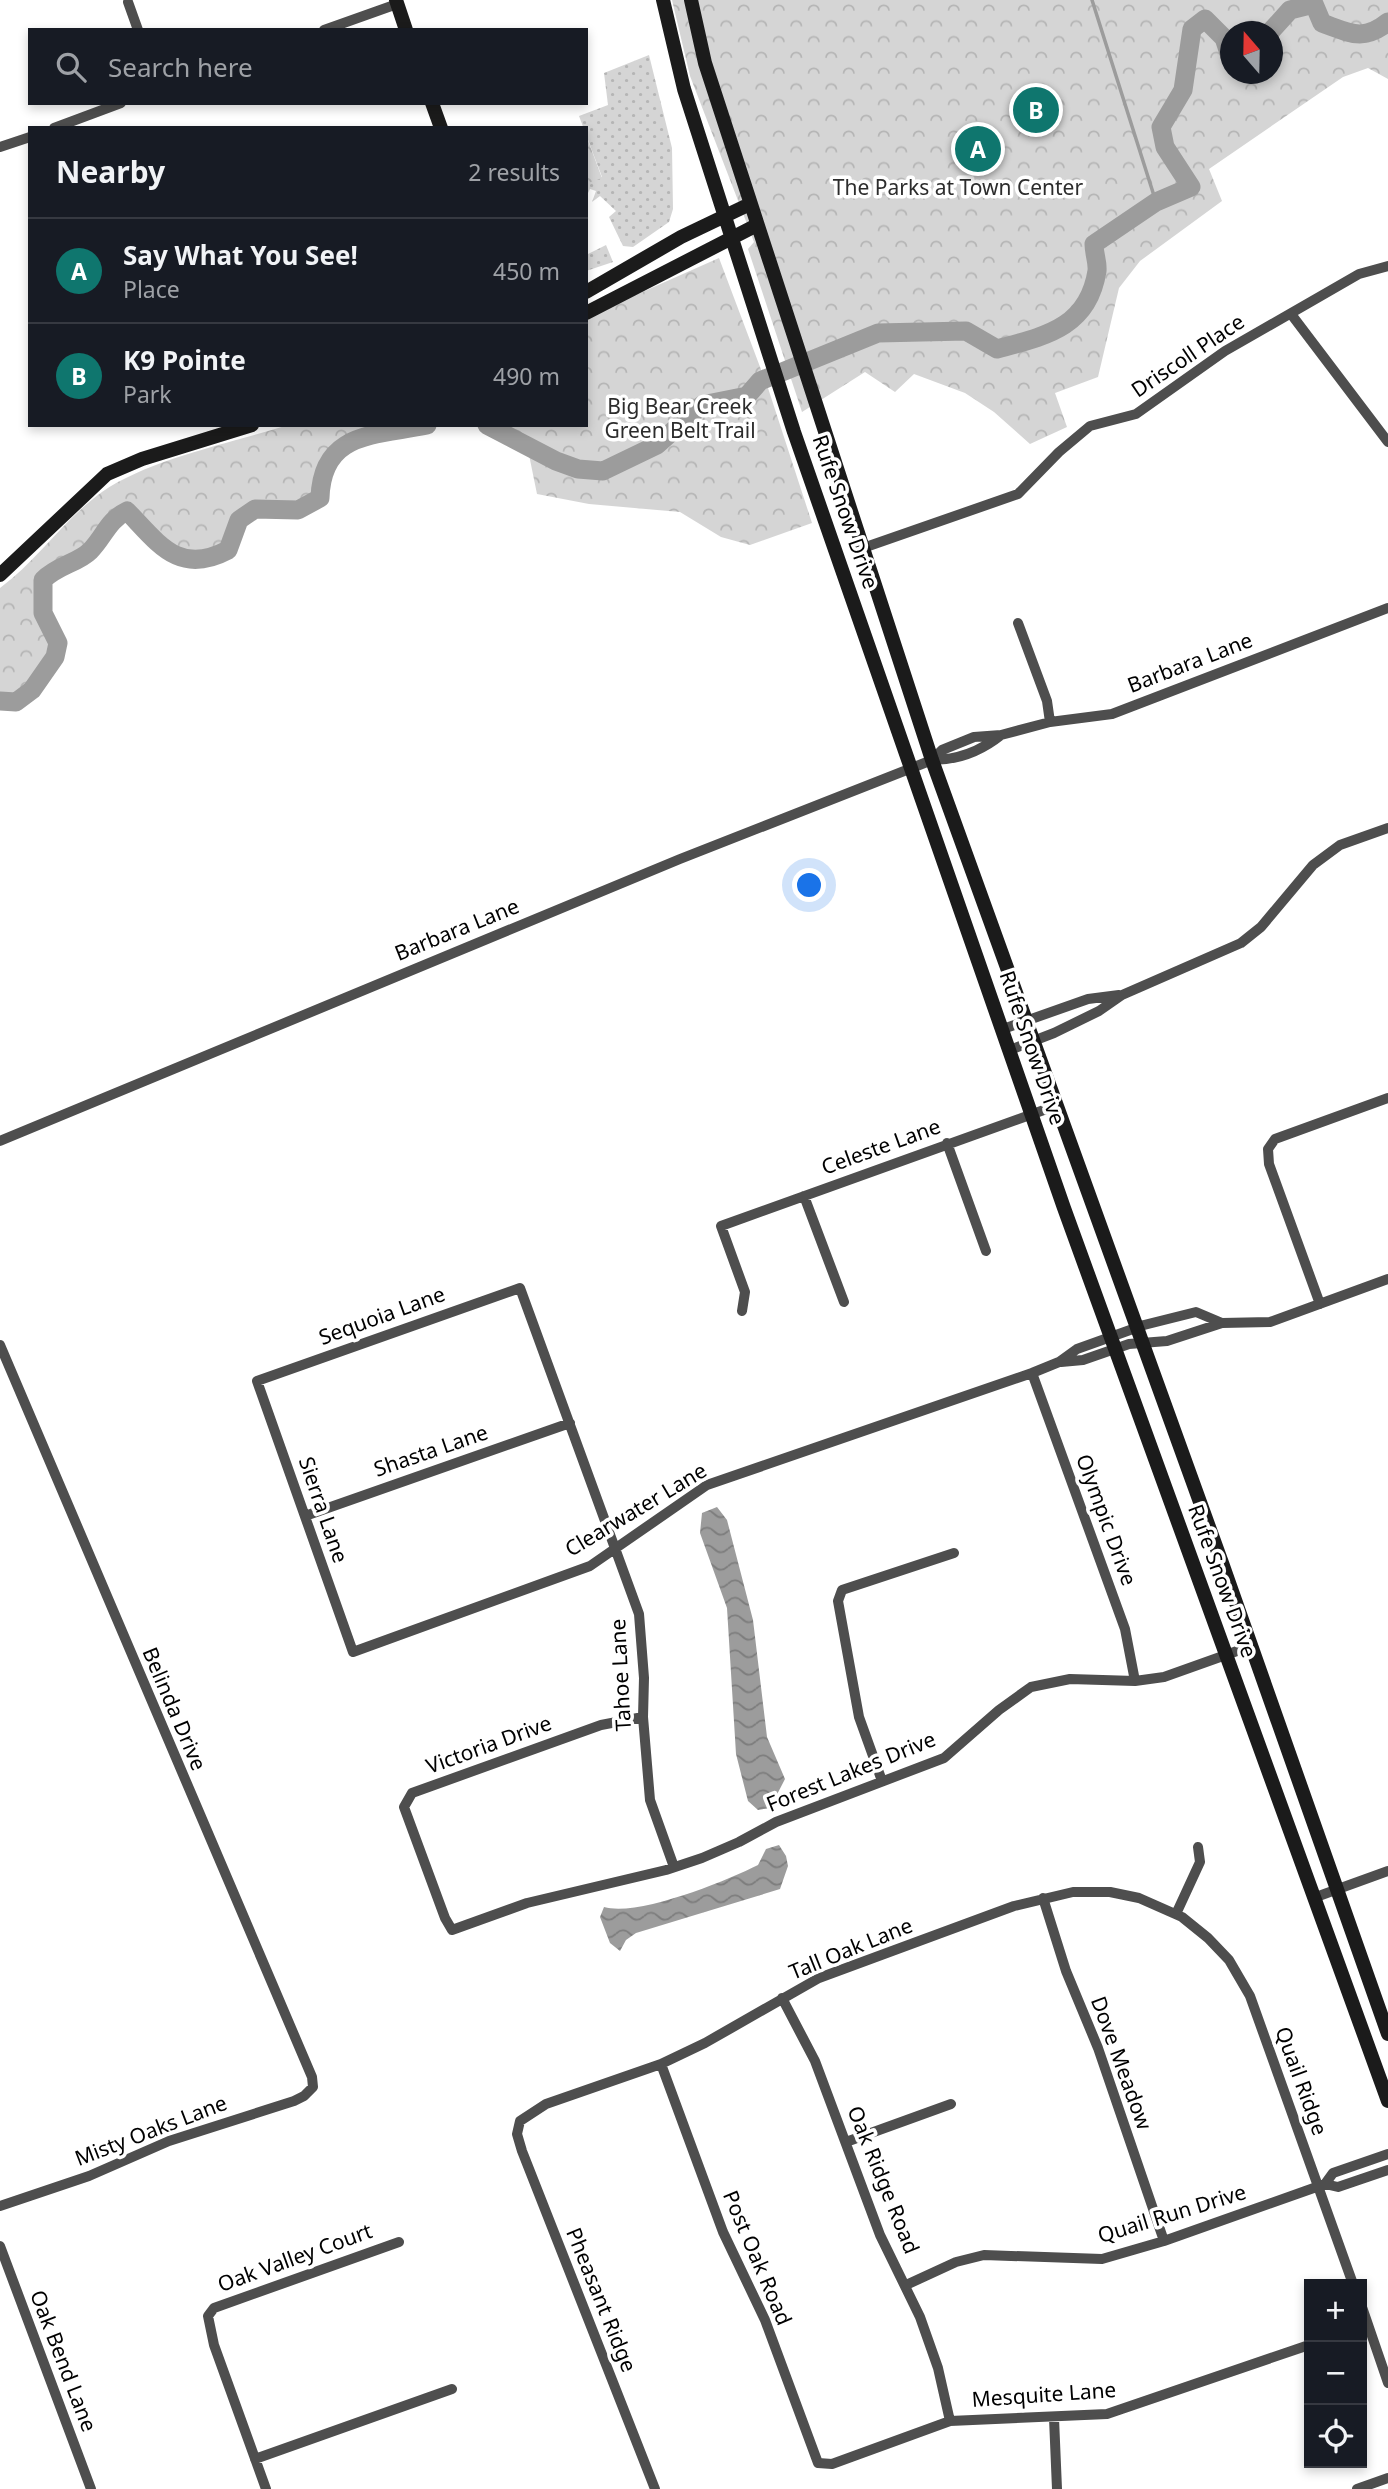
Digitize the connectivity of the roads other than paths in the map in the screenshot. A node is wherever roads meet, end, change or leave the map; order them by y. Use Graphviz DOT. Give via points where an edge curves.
graph roads {
  1 [pos="663,0"];
  2 [pos="691,0"];
  3 [pos="128,2"];
  4 [pos="396,2"];
  5 [pos="137,28"];
  6 [pos="329,28"];
  7 [pos="405,28"];
  8 [pos="116,105"];
  9 [pos="433,105"];
  10 [pos="59,126"];
  11 [pos="441,126"];
  12 [pos="28,137"];
  13 [pos="0,147"];
  14 [pos="750,204"];
  15 [pos="725,215"];
  16 [pos="757,225"];
  17 [pos="732,238"];
  18 [pos="1388,266"];
  19 [pos="588,291"];
  20 [pos="588,312"];
  21 [pos="1291,314"];
  22 [pos="246,427"];
  23 [pos="1388,442"];
  24 [pos="863,548"];
  25 [pos="0,575"];
  26 [pos="1388,608"];
  27 [pos="1018,623"];
  28 [pos="1049,722"];
  29 [pos="932,760"];
  30 [pos="912,767"];
  31 [pos="1388,828"];
  32 [pos="1122,995"];
  33 [pos="1025,1021"];
  34 [pos="1003,1029"];
  35 [pos="1032,1042"];
  36 [pos="1010,1050"];
  37 [pos="1388,1098"];
  38 [pos="1055,1106"];
  39 [pos="1031,1114"];
  40 [pos="0,1141"];
  41 [pos="947,1143"];
  42 [pos="804,1196"];
  43 [pos="986,1251"];
  44 [pos="1388,1279"];
  45 [pos="520,1287"];
  46 [pos="844,1302"];
  47 [pos="1320,1304"];
  48 [pos="742,1311"];
  49 [pos="1222,1322"];
  50 [pos="1126,1338"];
  51 [pos="0,1345"];
  52 [pos="1032,1373"];
  53 [pos="257,1381"];
  54 [pos="570,1423"];
  55 [pos="305,1516"];
  56 [pos="616,1549"];
  57 [pos="954,1553"];
  58 [pos="1251,1646"];
  59 [pos="353,1652"];
  60 [pos="1227,1655"];
  61 [pos="1136,1681"];
  62 [pos="642,1717"];
  63 [pos="882,1782"];
  64 [pos="1198,1847"];
  65 [pos="674,1867"];
  66 [pos="1388,1871"];
  67 [pos="1337,1890"];
  68 [pos="1316,1897"];
  69 [pos="1043,1898"];
  70 [pos="1176,1914"];
  71 [pos="452,1930"];
  72 [pos="782,1998"];
  73 [pos="1388,2034"];
  74 [pos="661,2064"];
  75 [pos="313,2087"];
  76 [pos="1388,2101"];
  77 [pos="951,2104"];
  78 [pos="518,2124"];
  79 [pos="846,2142"];
  80 [pos="1388,2154"];
  81 [pos="1388,2170"];
  82 [pos="1322,2185"];
  83 [pos="0,2206"];
  84 [pos="1164,2241"];
  85 [pos="399,2242"];
  86 [pos="0,2246"];
  87 [pos="1351,2279"];
  88 [pos="906,2285"];
  89 [pos="1367,2330"];
  90 [pos="1304,2347"];
  91 [pos="1388,2383"];
  92 [pos="452,2389"];
  93 [pos="1054,2418"];
  94 [pos="950,2421"];
  95 [pos="255,2459"];
  96 [pos="821,2464"];
  97 [pos="1388,2478"];
  98 [pos="91,2489"];
  99 [pos="266,2489"];
  100 [pos="655,2489"];
  101 [pos="1057,2489"];
  102 [pos="1357,2489"];
  1 -- 15 [label="main road, Rufe Snow Drive" via="684,89"];
  2 -- 14 [label="main road, Rufe Snow Drive" via="705,63"];
  3 -- 5 [label="street"];
  4 -- 6 [label="street"];
  4 -- 7 [label="main road"];
  8 -- 10 [label="street"];
  9 -- 11 [label="main road"];
  12 -- 13 [label="street"];
  14 -- 15 [label="main road"];
  14 -- 16 [label="main road, Rufe Snow Drive"];
  15 -- 17 [label="main road, Rufe Snow Drive"];
  15 -- 19 [label="main road"];
  16 -- 17 [label="main road"];
  16 -- 24 [label="main road, Rufe Snow Drive"];
  17 -- 20 [label="main road"];
  17 -- 30 [label="main road, Rufe Snow Drive" via="794,432"];
  18 -- 21 [label="street, Driscoll Place" via="1359,274"];
  21 -- 23 [label="street"];
  21 -- 24 [label="street, Driscoll Place" via="1226,351 1136,414 1090,426 1018,494"];
  22 -- 25 [label="main road" via="107,474"];
  24 -- 29 [label="main road, Rufe Snow Drive"];
  26 -- 28 [label="street, Barbara Lane" via="1112,714"];
  27 -- 28 [label="street"];
  28 -- 29 [label="street, Barbara Lane" via="974,737 942,750"];
  29 -- 30 [label="street, Barbara Lane"];
  29 -- 33 [label="main road, Rufe Snow Drive"];
  30 -- 34 [label="main road, Rufe Snow Drive"];
  30 -- 40 [label="street, Barbara Lane"];
  31 -- 32 [label="street" via="1340,845 1313,865 1261,927 1241,943"];
  32 -- 33 [label="street" via="1088,999"];
  32 -- 35 [label="street" via="1099,1011"];
  33 -- 34 [label="street"];
  33 -- 35 [label="main road, Rufe Snow Drive"];
  34 -- 36 [label="main road, Rufe Snow Drive"];
  35 -- 36 [label="street"];
  35 -- 38 [label="main road, Rufe Snow Drive"];
  36 -- 39 [label="main road, Rufe Snow Drive"];
  37 -- 47 [label="street" via="1275,1139 1268,1149 1269,1164"];
  38 -- 39 [label="street, Celeste Lane"];
  38 -- 50 [label="main road, Rufe Snow Drive"];
  39 -- 41 [label="street, Celeste Lane"];
  39 -- 50 [label="main road, Rufe Snow Drive"];
  41 -- 42 [label="street, Celeste Lane"];
  41 -- 43 [label="street"];
  42 -- 46 [label="street"];
  42 -- 48 [label="street, Celeste Lane" via="721,1226 746,1292"];
  44 -- 47 [label="street"];
  45 -- 53 [label="street, Sequoia Lane"];
  45 -- 54 [label="street, Tahoe Lane"];
  47 -- 49 [label="street" via="1269,1322"];
  49 -- 50 [label="street" via="1167,1342"];
  49 -- 50 [label="street" via="1196,1312"];
  50 -- 52 [label="street, Clearwater Lane" via="1077,1349"];
  50 -- 58 [label="main road, Rufe Snow Drive"];
  50 -- 60 [label="main road, Rufe Snow Drive"];
  51 -- 75 [label="street, Belinda Drive"];
  52 -- 56 [label="street, Clearwater Lane" via="707,1485"];
  52 -- 61 [label="street, Olympic Drive" via="1125,1629"];
  53 -- 55 [label="street, Sierra Lane"];
  54 -- 55 [label="street, Shasta Lane"];
  54 -- 56 [label="street, Tahoe Lane"];
  55 -- 59 [label="street, Sierra Lane"];
  56 -- 59 [label="street, Clearwater Lane" via="590,1566"];
  56 -- 62 [label="street, Tahoe Lane" via="639,1614"];
  57 -- 63 [label="street" via="842,1590 838,1601 859,1717"];
  58 -- 60 [label="street, Forest Lakes Drive"];
  58 -- 67 [label="main road, Rufe Snow Drive"];
  60 -- 61 [label="street, Forest Lakes Drive" via="1185,1672"];
  60 -- 68 [label="main road, Rufe Snow Drive"];
  61 -- 63 [label="street, Forest Lakes Drive" via="1070,1679 1031,1687 944,1758"];
  62 -- 65 [label="street, Tahoe Lane" via="650,1800"];
  62 -- 71 [label="street, Victoria Drive" via="601,1725 412,1793 404,1807"];
  63 -- 65 [label="street, Forest Lakes Drive"];
  64 -- 70 [label="street" via="1200,1862"];
  65 -- 71 [label="street, Forest Lakes Drive" via="567,1892"];
  66 -- 67 [label="street"];
  67 -- 68 [label="street"];
  67 -- 73 [label="main road, Rufe Snow Drive"];
  68 -- 76 [label="main road, Rufe Snow Drive"];
  69 -- 70 [label="street, Tall Oak Lane" via="1110,1892"];
  69 -- 72 [label="street, Tall Oak Lane" via="819,1978"];
  69 -- 84 [label="street, Dove Meadow"];
  70 -- 82 [label="street, Quail Ridge" via="1229,1960 1250,1996"];
  72 -- 74 [label="street, Tall Oak Lane"];
  72 -- 79 [label="street, Oak Ridge Road" via="815,2061"];
  74 -- 78 [label="street, Tall Oak Lane" via="546,2104"];
  74 -- 96 [label="street, Post Oak Road" via="723,2232 765,2320 814,2459"];
  75 -- 83 [label="street, Misty Oaks Lane" via="294,2101 170,2141 89,2176"];
  77 -- 79 [label="street"];
  78 -- 100 [label="street, Pheasant Ridge" via="522,2151"];
  79 -- 88 [label="street, Oak Ridge Road" via="880,2235"];
  80 -- 82 [label="street, Quail Run Drive" via="1333,2173"];
  81 -- 82 [label="street, Quail Run Drive" via="1338,2188"];
  82 -- 84 [label="street, Quail Run Drive"];
  82 -- 87 [label="street, Quail Ridge"];
  84 -- 88 [label="street, Quail Run Drive" via="1102,2259 971,2257"];
  85 -- 95 [label="street, Oak Valley Court" via="214,2308 208,2316"];
  86 -- 98 [label="street, Oak Bend Lane"];
  88 -- 94 [label="street, Oak Ridge Road" via="939,2368"];
  89 -- 91 [label="street"];
  90 -- 93 [label="street, Mesquite Lane" via="1138,2406 1107,2414"];
  92 -- 95 [label="street"];
  93 -- 94 [label="street, Mesquite Lane"];
  93 -- 101 [label="street"];
  94 -- 96 [label="street, Mesquite Lane" via="832,2465"];
  95 -- 99 [label="street"];
  97 -- 102 [label="street"];
}
